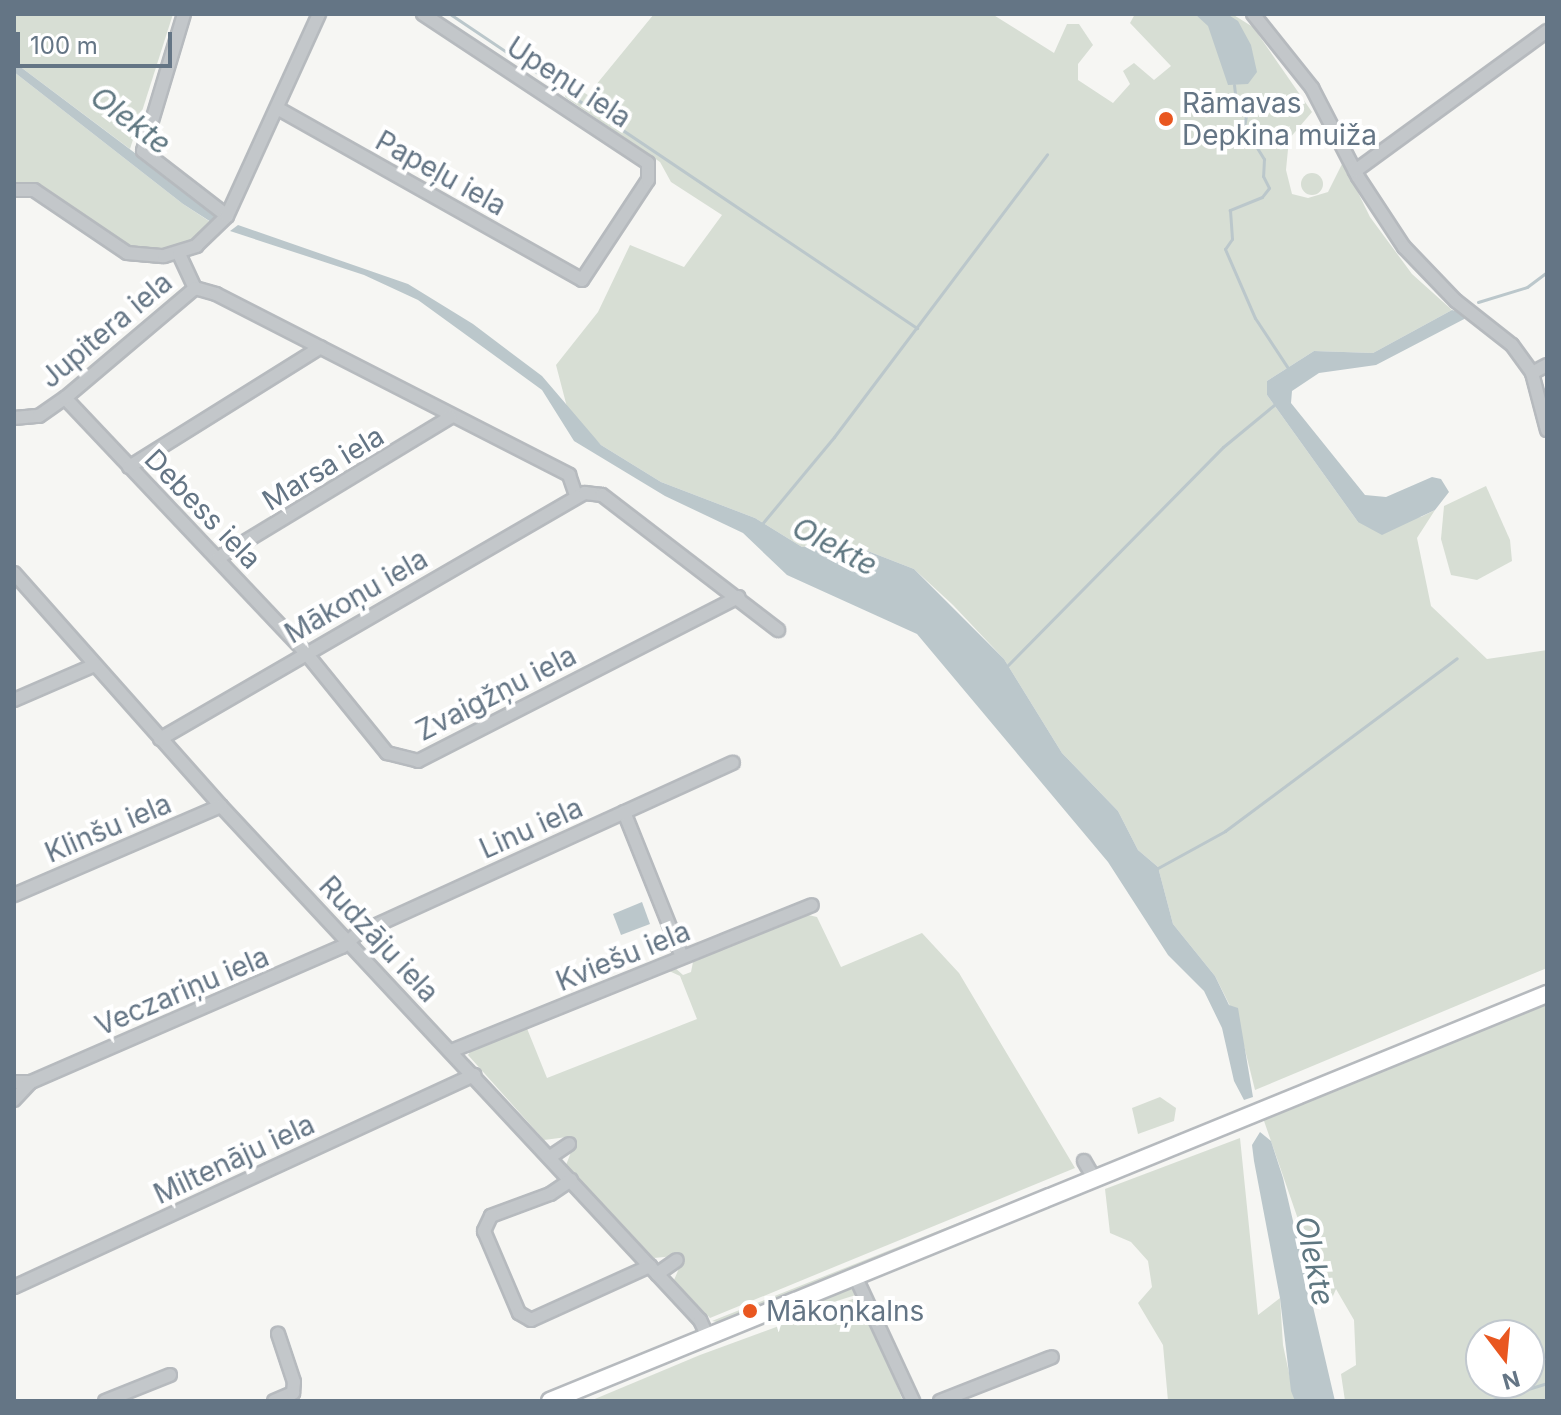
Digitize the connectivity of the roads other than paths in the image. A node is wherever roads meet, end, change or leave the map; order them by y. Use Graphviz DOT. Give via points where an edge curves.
graph roads {
  1 [pos="184,14"];
  2 [pos="319,14"];
  3 [pos="423,14"];
  4 [pos="1253,14"];
  5 [pos="1547,31"];
  6 [pos="277,108"];
  7 [pos="1355,171"];
  8 [pos="14,190"];
  9 [pos="227,216"];
  10 [pos="179,254"];
  11 [pos="582,280"];
  12 [pos="195,288"];
  13 [pos="321,347"];
  14 [pos="1547,365"];
  15 [pos="1532,373"];
  16 [pos="65,398"];
  17 [pos="451,417"];
  18 [pos="14,418"];
  19 [pos="1547,430"];
  20 [pos="129,467"];
  21 [pos="576,495"];
  22 [pos="218,558"];
  23 [pos="14,573"];
  24 [pos="28,589"];
  25 [pos="14,595"];
  26 [pos="739,597"];
  27 [pos="778,630"];
  28 [pos="306,653"];
  29 [pos="95,665"];
  30 [pos="14,700"];
  31 [pos="160,739"];
  32 [pos="733,763"];
  33 [pos="221,806"];
  34 [pos="624,812"];
  35 [pos="14,895"];
  36 [pos="812,905"];
  37 [pos="349,940"];
  38 [pos="682,957"];
  39 [pos="1547,994"];
  40 [pos="451,1051"];
  41 [pos="474,1075"];
  42 [pos="14,1082"];
  43 [pos="31,1082"];
  44 [pos="14,1100"];
  45 [pos="569,1144"];
  46 [pos="550,1157"];
  47 [pos="1084,1161"];
  48 [pos="571,1180"];
  49 [pos="1095,1180"];
  50 [pos="677,1260"];
  51 [pos="653,1270"];
  52 [pos="856,1278"];
  53 [pos="14,1287"];
  54 [pos="278,1334"];
  55 [pos="708,1337"];
  56 [pos="1052,1357"];
  57 [pos="170,1375"];
  58 [pos="105,1401"];
  59 [pos="274,1401"];
  60 [pos="550,1401"];
  61 [pos="913,1401"];
  62 [pos="940,1401"];
  1 -- 9 [label="street" via="143,151"];
  2 -- 6 [label="street"];
  3 -- 11 [label="street, Upeņu iela" via="648,163 648,180"];
  4 -- 7 [label="street" via="1312,88"];
  5 -- 7 [label="street"];
  6 -- 9 [label="street"];
  6 -- 11 [label="street, Papeļu iela"];
  7 -- 15 [label="street" via="1404,247 1456,301 1512,345"];
  8 -- 10 [label="street" via="34,190 127,253"];
  9 -- 10 [label="street" via="213,233"];
  10 -- 12 [label="street, Jupitera iela"];
  12 -- 13 [label="street"];
  12 -- 16 [label="street, Jupitera iela"];
  13 -- 17 [label="street"];
  13 -- 20 [label="street"];
  14 -- 15 [label="street"];
  15 -- 19 [label="street"];
  16 -- 18 [label="street, Jupitera iela" via="39,416"];
  16 -- 20 [label="street, Debess iela"];
  17 -- 21 [label="street" via="569,475"];
  17 -- 22 [label="street, Marsa iela"];
  20 -- 22 [label="street, Debess iela"];
  21 -- 26 [label="street" via="602,495"];
  21 -- 28 [label="street, Mākoņu iela"];
  22 -- 28 [label="street, Debess iela"];
  23 -- 24 [label="street, Rudzāju iela"];
  24 -- 25 [label="street"];
  24 -- 29 [label="street, Rudzāju iela"];
  26 -- 27 [label="street"];
  26 -- 28 [label="street, Zvaigžņu iela" via="418,761 387,753"];
  28 -- 31 [label="street, Mākoņu iela"];
  29 -- 30 [label="street"];
  29 -- 31 [label="street, Rudzāju iela"];
  31 -- 33 [label="street, Rudzāju iela"];
  32 -- 34 [label="street, Linu iela"];
  33 -- 35 [label="street, Klinšu iela"];
  33 -- 37 [label="street, Rudzāju iela"];
  34 -- 37 [label="street, Linu iela"];
  34 -- 38 [label="street"];
  36 -- 38 [label="street, Kviešu iela"];
  37 -- 40 [label="street, Rudzāju iela"];
  37 -- 43 [label="street, Veczariņu iela"];
  38 -- 40 [label="street, Kviešu iela"];
  39 -- 49 [label="main road"];
  40 -- 41 [label="street, Rudzāju iela"];
  41 -- 46 [label="street, Rudzāju iela"];
  41 -- 53 [label="street, Miltenāju iela"];
  42 -- 43 [label="street, Veczariņu iela"];
  43 -- 44 [label="street, Veczariņu iela"];
  45 -- 46 [label="street"];
  46 -- 48 [label="street, Rudzāju iela"];
  47 -- 49 [label="street"];
  48 -- 51 [label="street, Rudzāju iela"];
  48 -- 51 [label="street" via="550,1194 491,1216 484,1231 519,1313 531,1320"];
  49 -- 52 [label="main road"];
  50 -- 51 [label="street"];
  51 -- 55 [label="street, Rudzāju iela"];
  52 -- 55 [label="main road"];
  52 -- 61 [label="street"];
  54 -- 59 [label="street" via="294,1382 293,1393"];
  55 -- 60 [label="main road"];
  56 -- 62 [label="street"];
  57 -- 58 [label="street"];
}
